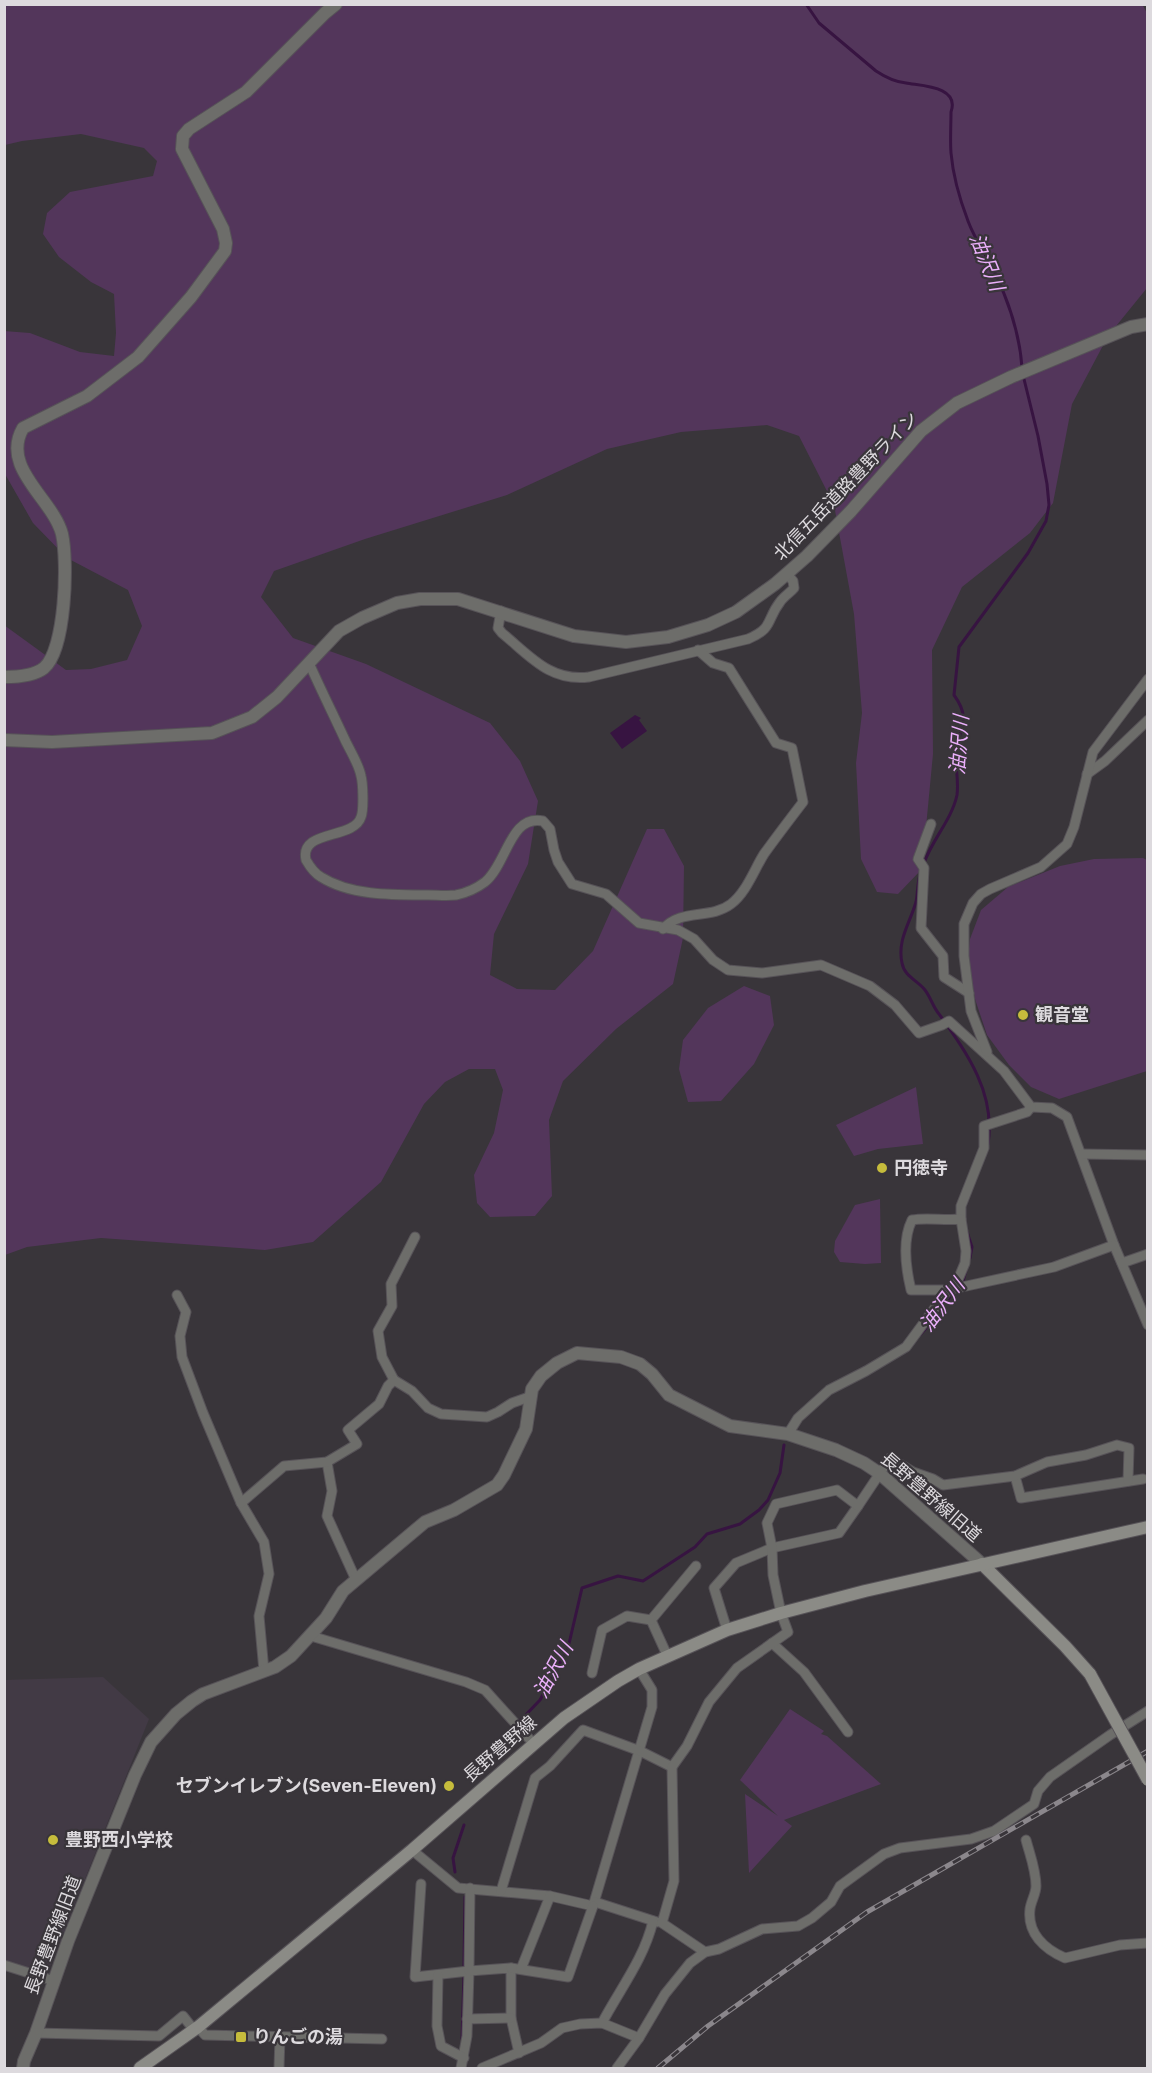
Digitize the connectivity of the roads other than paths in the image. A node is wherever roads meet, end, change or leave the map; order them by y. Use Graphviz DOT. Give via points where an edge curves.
graph roads {
  1 [pos="336,4"];
  2 [pos="1148,324"];
  3 [pos="787,574"];
  4 [pos="501,611"];
  5 [pos="698,650"];
  6 [pos="309,663"];
  7 [pos="4,676"];
  8 [pos="1148,679"];
  9 [pos="1148,720"];
  10 [pos="4,740"];
  11 [pos="1087,774"];
  12 [pos="931,824"];
  13 [pos="663,929"];
  14 [pos="969,993"];
  15 [pos="988,1054"];
  16 [pos="1032,1107"];
  17 [pos="1082,1154"];
  18 [pos="1148,1155"];
  19 [pos="961,1220"];
  20 [pos="415,1237"];
  21 [pos="1114,1245"];
  22 [pos="1148,1254"];
  23 [pos="1122,1263"];
  24 [pos="954,1289"];
  25 [pos="177,1295"];
  26 [pos="1148,1325"];
  27 [pos="394,1380"];
  28 [pos="530,1397"];
  29 [pos="788,1434"];
  30 [pos="327,1462"];
  31 [pos="879,1473"];
  32 [pos="1016,1476"];
  33 [pos="1143,1479"];
  34 [pos="1128,1481"];
  35 [pos="241,1503"];
  36 [pos="858,1506"];
  37 [pos="1148,1527"];
  38 [pos="772,1548"];
  39 [pos="982,1564"];
  40 [pos="696,1566"];
  41 [pos="356,1580"];
  42 [pos="781,1613"];
  43 [pos="651,1620"];
  44 [pos="727,1629"];
  45 [pos="311,1636"];
  46 [pos="772,1643"];
  47 [pos="667,1655"];
  48 [pos="639,1669"];
  49 [pos="264,1671"];
  50 [pos="592,1673"];
  51 [pos="1148,1711"];
  52 [pos="848,1732"];
  53 [pos="533,1743"];
  54 [pos="640,1751"];
  55 [pos="672,1767"];
  56 [pos="1148,1780"];
  57 [pos="1026,1840"];
  58 [pos="412,1850"];
  59 [pos="421,1884"];
  60 [pos="470,1888"];
  61 [pos="501,1891"];
  62 [pos="550,1896"];
  63 [pos="594,1904"];
  64 [pos="657,1922"];
  65 [pos="1148,1943"];
  66 [pos="705,1952"];
  67 [pos="4,1965"];
  68 [pos="510,1968"];
  69 [pos="521,1968"];
  70 [pos="469,1971"];
  71 [pos="438,1975"];
  72 [pos="54,1981"];
  73 [pos="511,2018"];
  74 [pos="467,2019"];
  75 [pos="602,2023"];
  76 [pos="196,2028"];
  77 [pos="36,2033"];
  78 [pos="280,2036"];
  79 [pos="639,2038"];
  80 [pos="382,2039"];
  81 [pos="519,2053"];
  82 [pos="461,2057"];
  83 [pos="23,2068"];
  84 [pos="140,2068"];
  85 [pos="279,2068"];
  86 [pos="461,2068"];
  87 [pos="482,2068"];
  88 [pos="617,2068"];
  1 -- 7 [label="street" via="246,92 183,136 182,149 226,243 225,251 198,288 138,357 87,396 24,428 19,437 19,461 62,534 63,617 56,650 48,664 34,673"];
  2 -- 3 [label="street, 北信五岳道路豊野ライン" via="1131,327 957,403 921,431 851,511"];
  3 -- 4 [label="street, 北信五岳道路豊野ライン" via="736,612 668,638 626,642 574,636"];
  3 -- 5 [label="street" via="794,588 781,600 761,634"];
  4 -- 5 [label="street" via="498,628 502,633 549,670 573,679"];
  4 -- 6 [label="street, 北信五岳道路豊野ライン" via="458,599 420,598 397,603 339,631"];
  5 -- 13 [label="street" via="713,663 729,668 776,743 792,748 803,802 733,903 722,910 681,916"];
  6 -- 10 [label="street, 北信五岳道路豊野ライン" via="252,717 212,733 52,742"];
  6 -- 13 [label="street" via="361,775 360,820 342,832 316,840 306,850 307,863 320,877 358,890 456,895 486,881 520,826 538,819 549,825 556,857 572,884 606,894 639,923"];
  8 -- 11 [label="street" via="1094,752"];
  9 -- 11 [label="street"];
  11 -- 14 [label="street" via="1067,844 1041,867 990,889 973,903 964,924"];
  12 -- 14 [label="street" via="918,859 924,868 921,928 943,956 944,977"];
  13 -- 15 [label="street" via="678,930 694,939 728,970 762,973 821,965 870,986 895,1005 919,1033 945,1023"];
  14 -- 15 [label="street" via="971,1011"];
  15 -- 16 [label="street"];
  16 -- 17 [label="street" via="1052,1108 1067,1117"];
  16 -- 19 [label="street" via="988,1124 984,1148 961,1206"];
  17 -- 18 [label="street"];
  17 -- 21 [label="street"];
  19 -- 24 [label="street" via="965,1263"];
  19 -- 24 [label="street" via="912,1220 906,1243 911,1290"];
  20 -- 27 [label="street" via="391,1284 392,1306 378,1331 382,1357"];
  21 -- 23 [label="street"];
  21 -- 24 [label="street" via="1054,1268"];
  22 -- 23 [label="street"];
  23 -- 26 [label="street"];
  24 -- 29 [label="street" via="906,1347 829,1390 798,1418"];
  25 -- 35 [label="street" via="186,1312 180,1336 182,1357"];
  27 -- 28 [label="street" via="441,1414 487,1417"];
  27 -- 30 [label="street" via="379,1404 348,1430 357,1444"];
  28 -- 29 [label="street, 長野豊野線旧道" via="541,1376 577,1353 621,1357 639,1364 669,1395 730,1426"];
  28 -- 41 [label="street, 長野豊野線旧道" via="526,1430 497,1485 425,1522"];
  29 -- 31 [label="street, 長野豊野線旧道" via="836,1450"];
  30 -- 35 [label="street" via="284,1466"];
  30 -- 41 [label="street" via="332,1491 327,1516"];
  31 -- 32 [label="street" via="890,1458 943,1485"];
  31 -- 36 [label="street"];
  31 -- 39 [label="street, 長野豊野線旧道"];
  32 -- 34 [label="street" via="1021,1498"];
  32 -- 34 [label="street" via="1047,1462 1117,1445 1129,1448"];
  33 -- 34 [label="street"];
  35 -- 49 [label="street" via="264,1542 269,1574 259,1616"];
  36 -- 38 [label="street" via="839,1533"];
  36 -- 38 [label="street" via="837,1490 777,1504 767,1523"];
  37 -- 39 [label="main road, 長野豊野線"];
  38 -- 42 [label="street"];
  38 -- 44 [label="street" via="736,1563 714,1588"];
  39 -- 42 [label="main road, 長野豊野線"];
  39 -- 56 [label="main road, bridge" via="1090,1674"];
  40 -- 43 [label="street"];
  41 -- 45 [label="street, 長野豊野線旧道" via="343,1591"];
  42 -- 44 [label="main road, 長野豊野線"];
  42 -- 46 [label="street" via="788,1632"];
  43 -- 47 [label="street"];
  43 -- 50 [label="street" via="627,1616 602,1630"];
  44 -- 47 [label="main road, 長野豊野線"];
  45 -- 49 [label="street, 長野豊野線旧道" via="291,1656"];
  45 -- 53 [label="street" via="485,1690"];
  46 -- 52 [label="street" via="804,1672"];
  46 -- 55 [label="street" via="737,1668 709,1702"];
  47 -- 48 [label="main road, 長野豊野線"];
  48 -- 53 [label="main road, 長野豊野線"];
  48 -- 54 [label="street" via="652,1698"];
  49 -- 72 [label="street, 長野豊野線旧道" via="203,1694 176,1714 151,1742"];
  51 -- 66 [label="street" via="1050,1777 1038,1791 1034,1804 994,1831 971,1839 900,1848 884,1854 840,1886 831,1902 798,1926 762,1929"];
  53 -- 58 [label="main road, 長野豊野線"];
  54 -- 55 [label="street"];
  54 -- 61 [label="street" via="583,1730 535,1778"];
  54 -- 63 [label="street"];
  55 -- 64 [label="street" via="674,1881"];
  57 -- 65 [label="street" via="1036,1888 1030,1910 1032,1930 1042,1944 1065,1958 1120,1945"];
  58 -- 60 [label="street" via="458,1888"];
  58 -- 76 [label="main road, 長野豊野線"];
  59 -- 71 [label="street" via="415,1977"];
  60 -- 61 [label="street"];
  60 -- 70 [label="street"];
  61 -- 62 [label="street"];
  62 -- 63 [label="street"];
  62 -- 69 [label="street"];
  63 -- 64 [label="street"];
  63 -- 69 [label="street" via="568,1977"];
  64 -- 66 [label="street"];
  64 -- 75 [label="street"];
  66 -- 79 [label="street" via="690,1963 665,1994"];
  67 -- 72 [label="street"];
  68 -- 69 [label="street"];
  68 -- 70 [label="street"];
  68 -- 73 [label="street"];
  70 -- 71 [label="street"];
  70 -- 74 [label="street"];
  71 -- 82 [label="street" via="437,2026 441,2046"];
  72 -- 77 [label="street, 長野豊野線旧道"];
  73 -- 74 [label="street"];
  73 -- 81 [label="street"];
  74 -- 82 [label="street"];
  75 -- 79 [label="street"];
  75 -- 81 [label="street" via="562,2028"];
  76 -- 77 [label="street" via="183,2016 159,2036"];
  76 -- 78 [label="street" via="205,2035"];
  76 -- 84 [label="main road, 長野豊野線"];
  77 -- 83 [label="street, 長野豊野線旧道"];
  78 -- 80 [label="street"];
  78 -- 85 [label="street"];
  79 -- 88 [label="street"];
  81 -- 87 [label="street"];
  82 -- 86 [label="street"];
}
